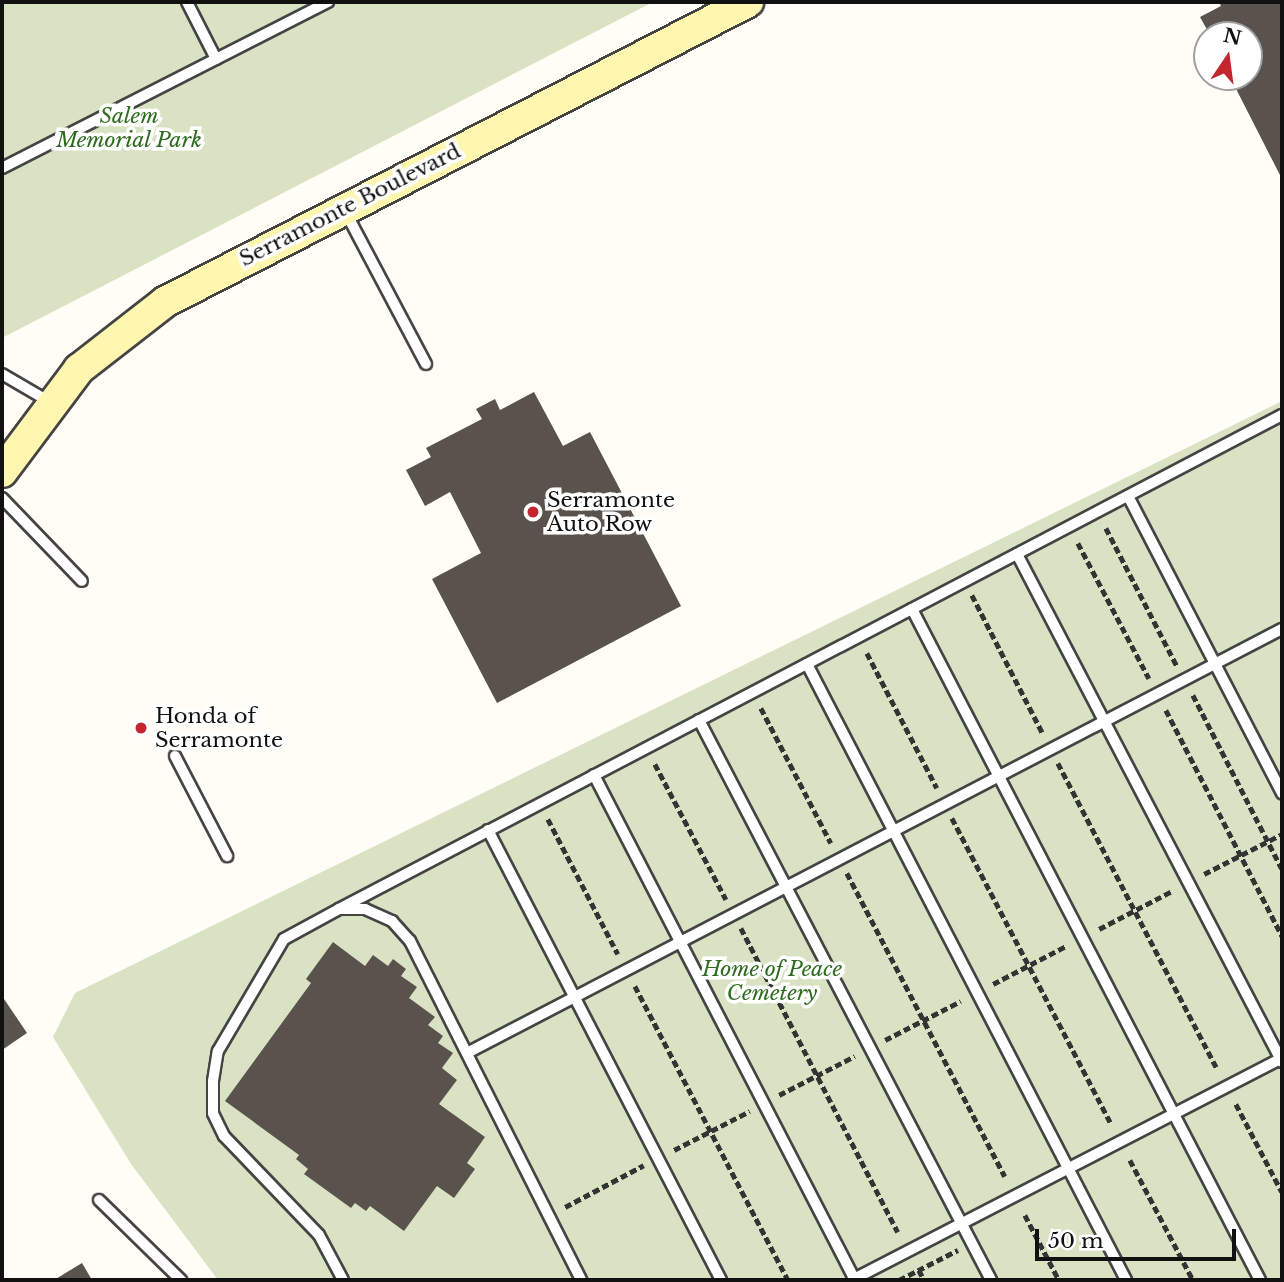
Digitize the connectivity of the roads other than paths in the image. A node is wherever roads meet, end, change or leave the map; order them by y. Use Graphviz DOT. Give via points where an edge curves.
graph roads {
  1 [pos="187,2"];
  2 [pos="328,2"];
  3 [pos="748,2"];
  4 [pos="216,59"];
  5 [pos="2,168"];
  6 [pos="344,209"];
  7 [pos="426,364"];
  8 [pos="2,374"];
  9 [pos="50,402"];
  10 [pos="1282,415"];
  11 [pos="2,472"];
  12 [pos="1128,496"];
  13 [pos="2,498"];
  14 [pos="1017,554"];
  15 [pos="82,581"];
  16 [pos="912,609"];
  17 [pos="1282,629"];
  18 [pos="1215,663"];
  19 [pos="807,664"];
  20 [pos="699,720"];
  21 [pos="1104,720"];
  22 [pos="175,756"];
  23 [pos="594,775"];
  24 [pos="998,775"];
  25 [pos="1282,793"];
  26 [pos="488,830"];
  27 [pos="892,830"];
  28 [pos="228,856"];
  29 [pos="786,885"];
  30 [pos="339,909"];
  31 [pos="680,942"];
  32 [pos="574,997"];
  33 [pos="467,1054"];
  34 [pos="1282,1059"];
  35 [pos="1174,1114"];
  36 [pos="1068,1169"];
  37 [pos="99,1200"];
  38 [pos="961,1224"];
  39 [pos="181,1280"];
  40 [pos="343,1280"];
  41 [pos="581,1280"];
  42 [pos="721,1280"];
  43 [pos="854,1280"];
  44 [pos="991,1280"];
  45 [pos="1126,1280"];
  46 [pos="1260,1280"];
  1 -- 4 [label="lane"];
  2 -- 4 [label="lane"];
  3 -- 6 [label="main road, Serramonte Boulevard"];
  4 -- 5 [label="lane"];
  6 -- 7 [label="lane"];
  6 -- 9 [label="main road, Serramonte Boulevard" via="146,314 94,355"];
  8 -- 9 [label="lane"];
  9 -- 11 [label="main road, Serramonte Boulevard"];
  10 -- 12 [label="lane"];
  12 -- 14 [label="lane"];
  12 -- 18 [label="lane"];
  13 -- 15 [label="lane"];
  14 -- 16 [label="lane"];
  14 -- 21 [label="lane"];
  16 -- 19 [label="lane"];
  16 -- 24 [label="lane"];
  17 -- 18 [label="lane"];
  18 -- 21 [label="lane"];
  18 -- 25 [label="lane"];
  19 -- 20 [label="lane"];
  19 -- 27 [label="lane"];
  20 -- 23 [label="lane"];
  20 -- 29 [label="lane"];
  21 -- 24 [label="lane"];
  21 -- 34 [label="lane"];
  22 -- 28 [label="lane"];
  23 -- 26 [label="lane"];
  23 -- 31 [label="lane"];
  24 -- 27 [label="lane"];
  24 -- 35 [label="lane"];
  26 -- 30 [label="lane"];
  26 -- 32 [label="lane"];
  27 -- 29 [label="lane"];
  27 -- 36 [label="lane"];
  29 -- 31 [label="lane"];
  29 -- 38 [label="lane"];
  30 -- 33 [label="lane" via="365,909 392,921 410,941"];
  30 -- 40 [label="lane" via="284,939 218,1051 213,1081 214,1113 223,1136 319,1235"];
  31 -- 32 [label="lane"];
  31 -- 43 [label="lane"];
  32 -- 33 [label="lane"];
  32 -- 42 [label="lane"];
  33 -- 41 [label="lane"];
  34 -- 35 [label="lane"];
  35 -- 36 [label="lane"];
  35 -- 46 [label="lane"];
  36 -- 38 [label="lane"];
  36 -- 45 [label="lane"];
  37 -- 39 [label="lane"];
  38 -- 43 [label="lane"];
  38 -- 44 [label="lane"];
}
